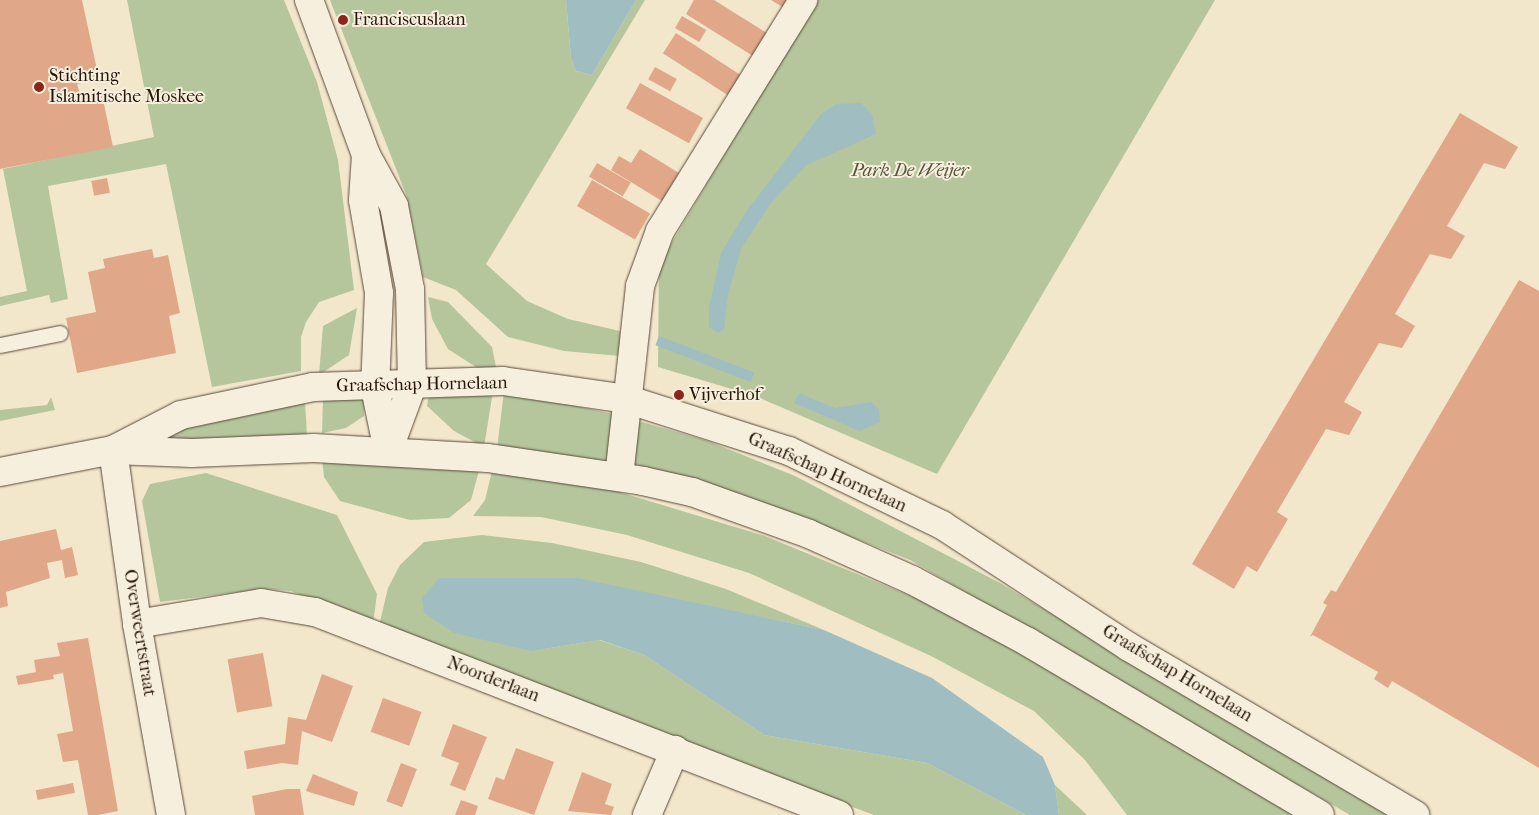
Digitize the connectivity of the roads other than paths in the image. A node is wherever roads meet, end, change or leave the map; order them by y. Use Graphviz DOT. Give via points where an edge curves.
graph roads {
  1 [pos="309,0"];
  2 [pos="803,0"];
  3 [pos="366,155"];
  4 [pos="60,333"];
  5 [pos="0,346"];
  6 [pos="412,386"];
  7 [pos="375,388"];
  8 [pos="626,399"];
  9 [pos="113,450"];
  10 [pos="388,451"];
  11 [pos="0,472"];
  12 [pos="618,477"];
  13 [pos="137,624"];
  14 [pos="674,750"];
  15 [pos="171,815"];
  16 [pos="647,815"];
  17 [pos="839,815"];
  18 [pos="1320,815"];
  19 [pos="1415,815"];
  1 -- 3 [label="street"];
  2 -- 8 [label="street" via="660,231 640,286"];
  3 -- 6 [label="street" via="394,206 410,289"];
  3 -- 7 [label="street" via="363,200 379,293"];
  4 -- 5 [label="lane"];
  6 -- 7 [label="street, Graafschap Hornelaan"];
  6 -- 8 [label="street, Graafschap Hornelaan" via="503,381"];
  6 -- 10 [label="street"];
  7 -- 9 [label="street, Graafschap Hornelaan" via="314,386 223,404 181,415"];
  7 -- 10 [label="street"];
  8 -- 12 [label="street"];
  8 -- 19 [label="street, Graafschap Hornelaan" via="789,451 942,526 1129,647"];
  9 -- 10 [label="street, Graafschap Hornelaan"];
  9 -- 11 [label="street, Graafschap Hornelaan"];
  9 -- 13 [label="street, Overweertstraat"];
  10 -- 12 [label="street, Graafschap Hornelaan" via="488,458"];
  12 -- 18 [label="street, Graafschap Hornelaan" via="692,492 809,534 912,580 1028,642"];
  13 -- 14 [label="street, Noorderlaan" via="261,603 315,612"];
  13 -- 15 [label="street, Overweertstraat"];
  14 -- 16 [label="street"];
  14 -- 17 [label="street, Noorderlaan"];
}
